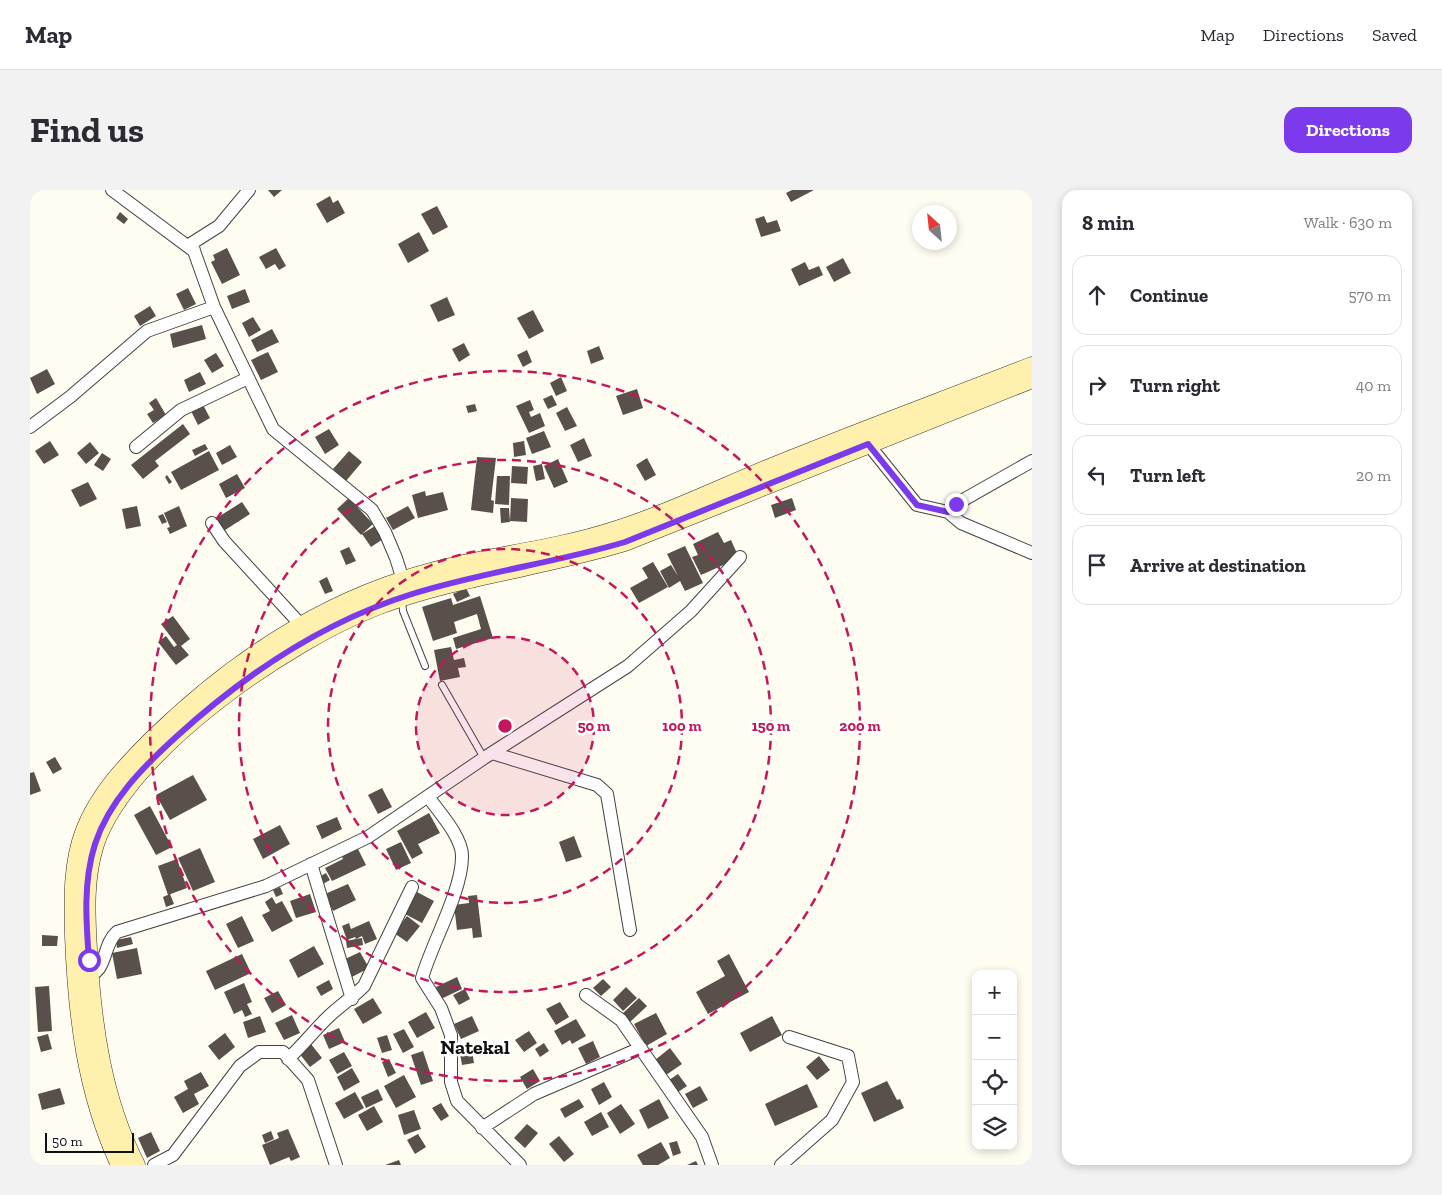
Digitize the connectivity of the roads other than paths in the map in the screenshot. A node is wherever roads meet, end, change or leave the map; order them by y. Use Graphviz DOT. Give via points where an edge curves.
graph roads {
  1 [pos="112,190"];
  2 [pos="249,190"];
  3 [pos="194,250"];
  4 [pos="214,307"];
  5 [pos="1032,366"];
  6 [pos="248,378"];
  7 [pos="1032,379"];
  8 [pos="30,427"];
  9 [pos="863,438"];
  10 [pos="136,447"];
  11 [pos="1032,461"];
  12 [pos="948,512"];
  13 [pos="212,523"];
  14 [pos="1032,553"];
  15 [pos="740,557"];
  16 [pos="403,580"];
  17 [pos="402,598"];
  18 [pos="301,625"];
  19 [pos="425,666"];
  20 [pos="442,686"];
  21 [pos="488,755"];
  22 [pos="429,798"];
  23 [pos="311,864"];
  24 [pos="412,887"];
  25 [pos="630,930"];
  26 [pos="83,977"];
  27 [pos="586,995"];
  28 [pos="352,999"];
  29 [pos="789,1037"];
  30 [pos="641,1048"];
  31 [pos="288,1059"];
  32 [pos="482,1128"];
  33 [pos="120,1165"];
  34 [pos="136,1165"];
  35 [pos="154,1165"];
  36 [pos="336,1165"];
  37 [pos="520,1165"];
  38 [pos="712,1165"];
  39 [pos="781,1165"];
  1 -- 3 [label="street"];
  2 -- 3 [label="street" via="219,226 189,245"];
  3 -- 4 [label="street"];
  4 -- 6 [label="street"];
  4 -- 8 [label="street" via="147,331"];
  5 -- 9 [label="main road"];
  6 -- 10 [label="street" via="181,410"];
  6 -- 16 [label="street" via="273,430 372,510 385,532"];
  7 -- 9 [label="main road"];
  9 -- 12 [label="street" via="917,505"];
  9 -- 16 [label="main road" via="617,530"];
  9 -- 17 [label="main road" via="625,542 584,555 454,583"];
  11 -- 12 [label="street" via="956,504"];
  12 -- 14 [label="street" via="961,523"];
  13 -- 18 [label="street" via="224,542"];
  15 -- 21 [label="street" via="691,611 628,666"];
  16 -- 17 [label="street"];
  16 -- 18 [label="main road"];
  17 -- 19 [label="lane" via="403,611"];
  17 -- 26 [label="main road" via="335,624 262,666 188,726 134,779 117,800 95,844 88,873"];
  18 -- 26 [label="main road" via="232,669 196,699 122,771 99,803 83,836 74,881 73,905"];
  20 -- 21 [label="lane"];
  21 -- 22 [label="street"];
  21 -- 25 [label="street" via="597,784 606,794"];
  22 -- 23 [label="street" via="368,837"];
  22 -- 32 [label="street" via="452,828 463,856 454,891 422,978 441,1008 451,1035 450,1082 457,1100"];
  23 -- 26 [label="street" via="266,886 117,932 110,941 101,967"];
  23 -- 28 [label="street"];
  24 -- 28 [label="street" via="364,986"];
  26 -- 33 [label="main road" via="81,1032 90,1079 98,1111"];
  26 -- 34 [label="main road" via="105,1082"];
  27 -- 30 [label="street" via="622,1020"];
  28 -- 31 [label="street" via="325,1020"];
  29 -- 39 [label="street" via="848,1056 853,1082 832,1120"];
  30 -- 32 [label="street" via="534,1094"];
  30 -- 38 [label="street" via="702,1137"];
  31 -- 35 [label="street" via="282,1052 259,1052 240,1066 173,1155"];
  31 -- 36 [label="street" via="308,1080"];
  32 -- 37 [label="street"];
}
